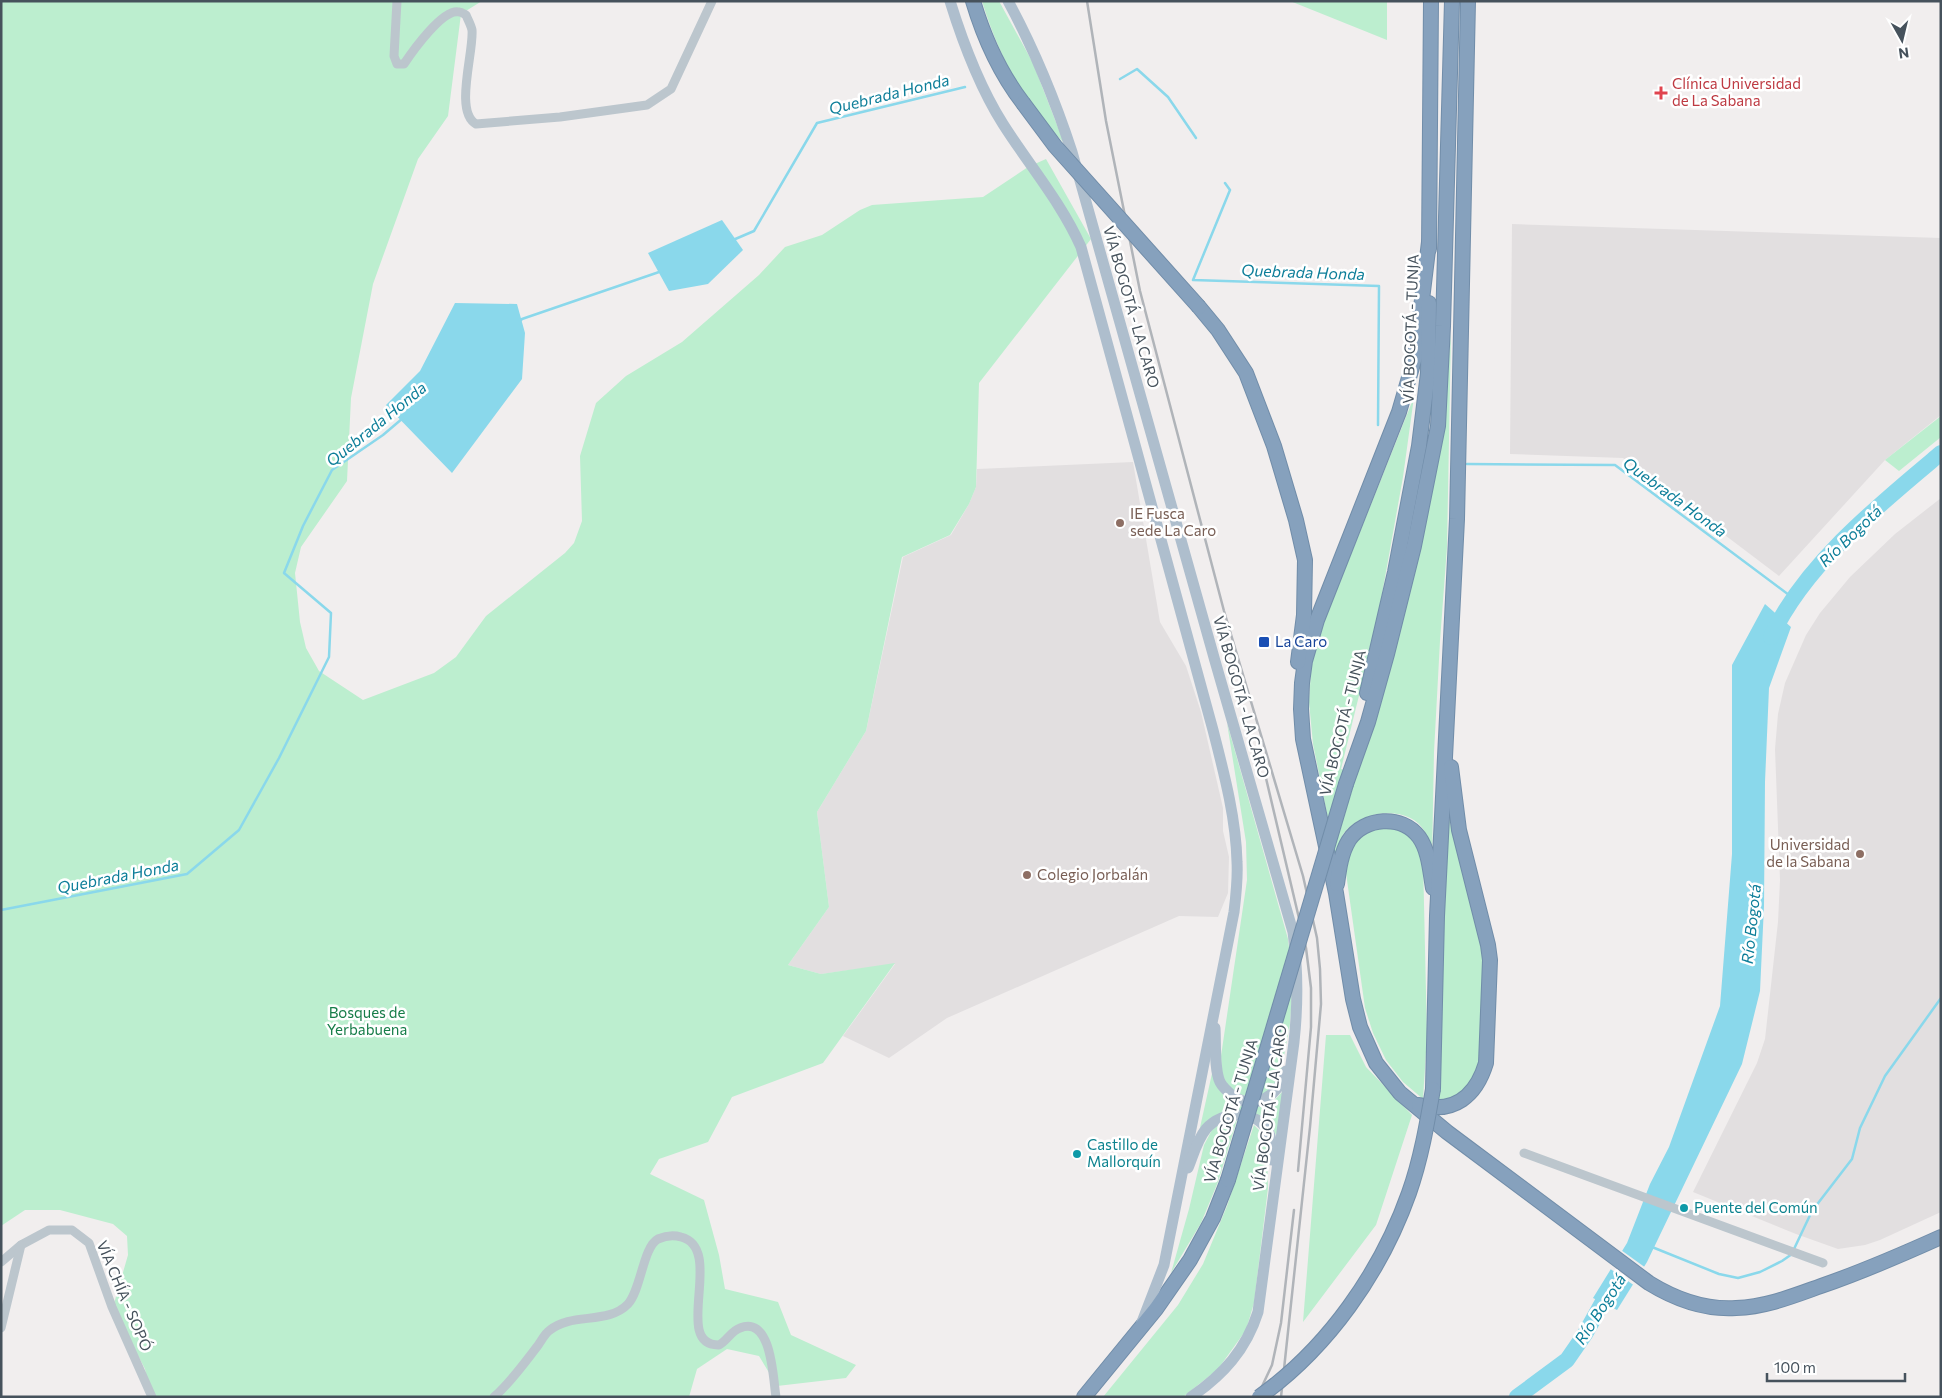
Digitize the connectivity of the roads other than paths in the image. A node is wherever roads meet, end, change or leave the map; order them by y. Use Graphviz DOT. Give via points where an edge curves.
graph roads {
  1 [pos="397,1"];
  2 [pos="712,1"];
  3 [pos="950,1"];
  4 [pos="973,1"];
  5 [pos="1008,1"];
  6 [pos="1431,1"];
  7 [pos="1452,1"];
  8 [pos="1468,1"];
  9 [pos="1429,242"];
  10 [pos="1449,680"];
  11 [pos="1301,709"];
  12 [pos="1346,784"];
  13 [pos="1336,893"];
  14 [pos="1437,916"];
  15 [pos="1214,1011"];
  16 [pos="1294,1042"];
  17 [pos="1413,1104"];
  18 [pos="1524,1153"];
  19 [pos="1178,1192"];
  20 [pos="1941,1236"];
  21 [pos="1267,1244"];
  22 [pos="21,1245"];
  23 [pos="1,1262"];
  24 [pos="1823,1263"];
  25 [pos="1,1328"];
  26 [pos="1138,1331"];
  27 [pos="152,1397"];
  28 [pos="494,1397"];
  29 [pos="776,1397"];
  30 [pos="1084,1397"];
  31 [pos="1191,1397"];
  32 [pos="1260,1397"];
  1 -- 2 [label="street" via="394,56 397,64 401,65 425,35 448,14 459,12 466,15 472,30 466,93 468,113 476,124 560,117 647,104 671,89"];
  3 -- 15 [label="main road, VÍA BOGOTÁ - LA CARO" via="986,92 1003,124 1069,222 1081,247 1213,730 1229,802 1237,861 1234,912"];
  4 -- 11 [label="highway, bridge" via="988,44 1013,91 1055,146 1199,307 1246,373 1274,446 1305,560 1304,615 1298,654"];
  5 -- 16 [label="main road, VÍA BOGOTÁ - LA CARO" via="1034,53 1072,152 1293,932 1298,987"];
  6 -- 9 [label="highway, VÍA BOGOTÁ - TUNJA"];
  7 -- 12 [label="highway" via="1441,394 1433,456 1387,654"];
  8 -- 10 [label="highway" via="1457,519"];
  9 -- 11 [label="highway" via="1411,375 1315,626 1305,661"];
  9 -- 12 [label="highway, VÍA BOGOTÁ - TUNJA" via="1425,406 1386,616"];
  10 -- 14 [label="highway"];
  10 -- 17 [label="highway" via="1454,798 1490,960 1488,1044 1482,1078 1464,1099 1440,1108"];
  11 -- 13 [label="highway" via="1307,757"];
  12 -- 26 [label="highway, VÍA BOGOTÁ - TUNJA, bridge" via="1228,1180 1200,1244"];
  13 -- 14 [label="highway" via="1339,869 1350,839 1360,828 1373,822 1399,823 1410,828 1424,846"];
  13 -- 17 [label="highway" via="1360,1027 1376,1063"];
  14 -- 32 [label="highway, bridge" via="1433,1089 1422,1150 1409,1193 1379,1258 1350,1304 1316,1346"];
  15 -- 16 [label="main road" via="1217,1071 1226,1092 1236,1098 1249,1102 1271,1096 1285,1076"];
  15 -- 19 [label="main road, VÍA BOGOTÁ - LA CARO"];
  16 -- 21 [label="main road, VÍA BOGOTÁ - LA CARO"];
  17 -- 20 [label="highway" via="1649,1283 1675,1298 1706,1306 1735,1308 1783,1300 1870,1268"];
  18 -- 24 [label="street"];
  19 -- 21 [label="main road" via="1206,1130 1222,1118 1234,1115 1253,1118 1266,1129 1272,1146"];
  19 -- 26 [label="main road, VÍA BOGOTÁ - LA CARO" via="1164,1265"];
  21 -- 31 [label="main road, VÍA BOGOTÁ - LA CARO" via="1258,1312 1247,1340 1228,1366"];
  22 -- 23 [label="street, VÍA CHÍA - SOPÓ"];
  22 -- 25 [label="street"];
  22 -- 27 [label="street, VÍA CHÍA - SOPÓ" via="49,1230 72,1230 89,1243 112,1307"];
  26 -- 30 [label="highway, VÍA BOGOTÁ - TUNJA"];
  28 -- 29 [label="street" via="549,1330 568,1322 610,1314 630,1303 653,1243 675,1236 684,1237 697,1253 701,1271 698,1322 703,1339 709,1344 719,1345 740,1327 758,1330 769,1351"];
}
